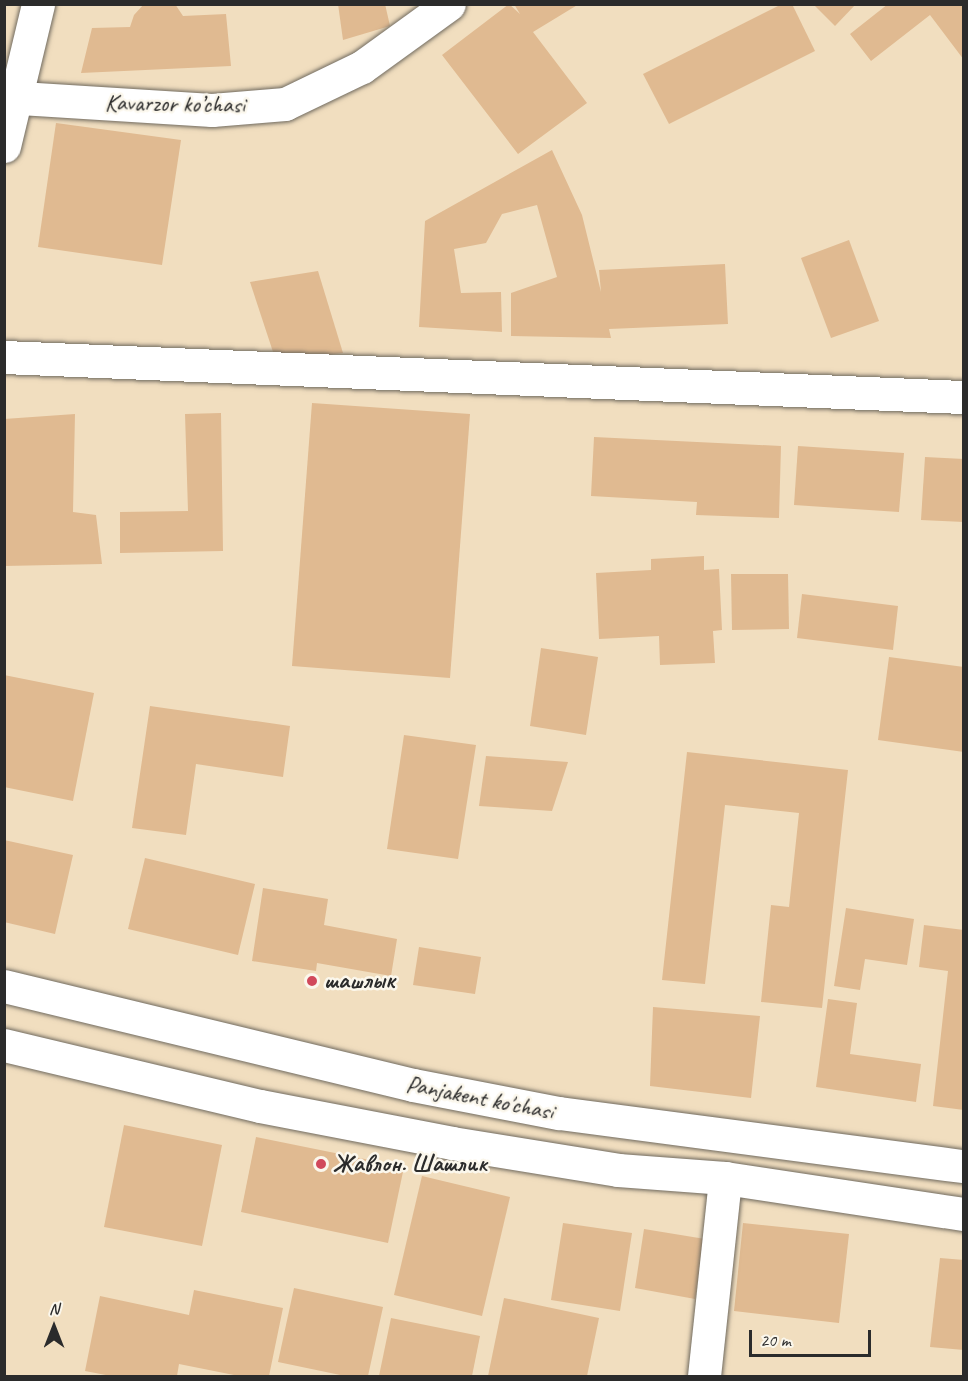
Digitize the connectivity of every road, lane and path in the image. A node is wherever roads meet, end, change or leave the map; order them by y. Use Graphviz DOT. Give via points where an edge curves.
graph roads {
  1 [pos="38,4"];
  2 [pos="449,4"];
  3 [pos="10,97"];
  4 [pos="4,146"];
  5 [pos="4,357"];
  6 [pos="963,397"];
  7 [pos="4,986"];
  8 [pos="4,1045"];
  9 [pos="963,1166"];
  10 [pos="725,1178"];
  11 [pos="963,1214"];
  12 [pos="704,1377"];
  1 -- 3 [label="main road"];
  2 -- 3 [label="main road, Kavarzor ko’chasi" via="362,67 285,104 212,110"];
  3 -- 4 [label="main road"];
  5 -- 6 [label="main road"];
  7 -- 9 [label="main road, Panjakent ko'chasi" via="391,1080 548,1111"];
  8 -- 10 [label="main road, Panjakent ko'chasi" via="260,1107 452,1143 618,1170"];
  10 -- 11 [label="main road, Panjakent ko'chasi"];
  10 -- 12 [label="main road"];
}
